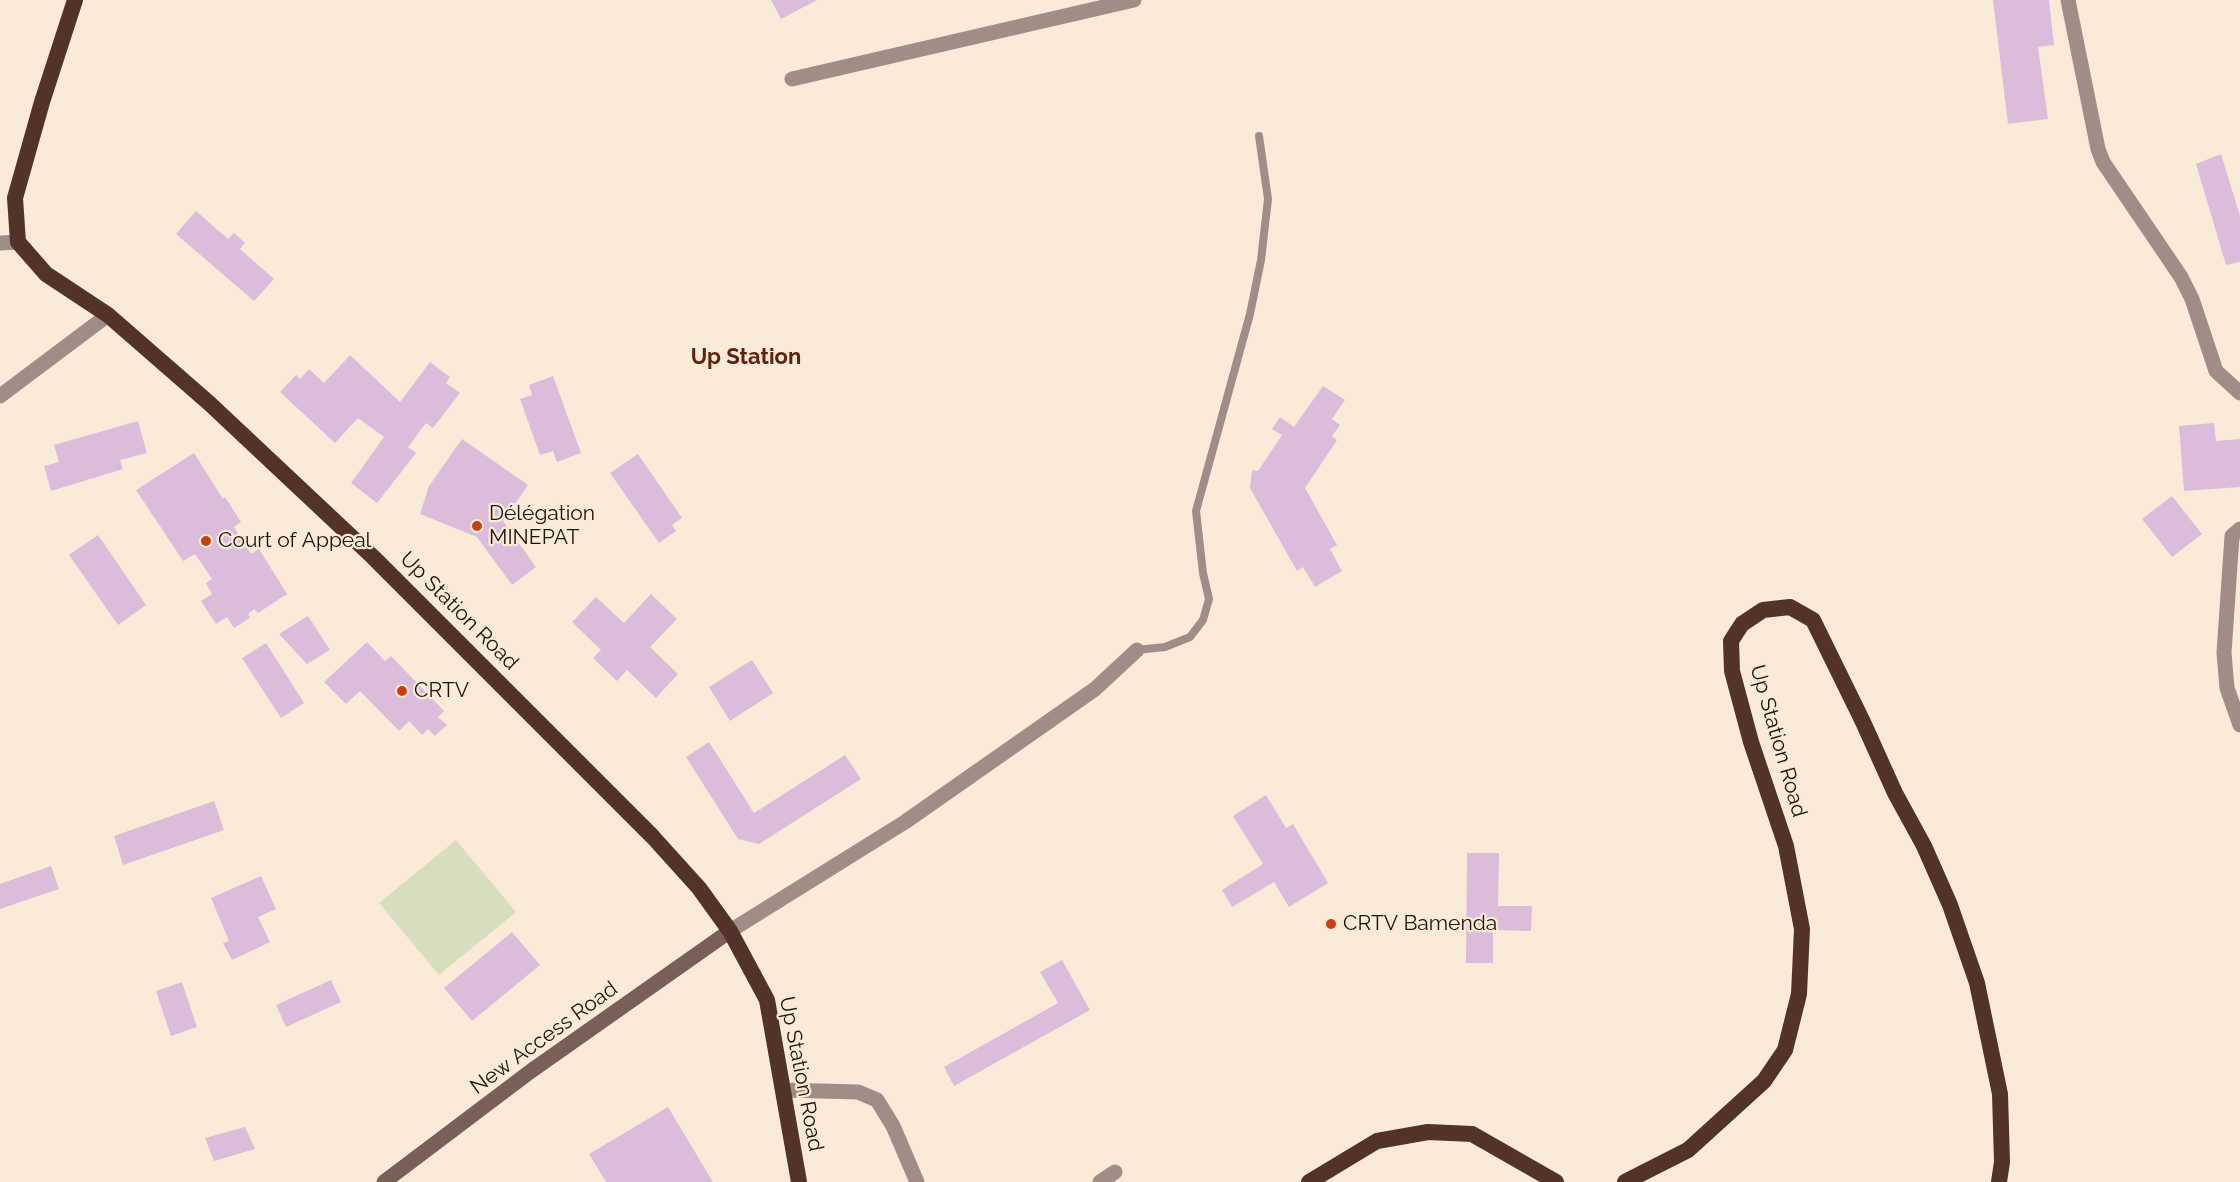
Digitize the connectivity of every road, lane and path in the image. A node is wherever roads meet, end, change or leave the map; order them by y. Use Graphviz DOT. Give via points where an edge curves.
graph roads {
  1 [pos="75,0"];
  2 [pos="1134,0"];
  3 [pos="2068,0"];
  4 [pos="792,79"];
  5 [pos="1259,136"];
  6 [pos="18,242"];
  7 [pos="0,243"];
  8 [pos="108,315"];
  9 [pos="2240,393"];
  10 [pos="0,396"];
  11 [pos="2240,529"];
  12 [pos="1137,650"];
  13 [pos="2240,724"];
  14 [pos="730,931"];
  15 [pos="783,1090"];
  16 [pos="1115,1172"];
  17 [pos="384,1182"];
  18 [pos="799,1182"];
  19 [pos="918,1182"];
  20 [pos="1100,1182"];
  21 [pos="1309,1182"];
  22 [pos="1556,1182"];
  23 [pos="1625,1182"];
  24 [pos="1999,1182"];
  1 -- 6 [label="highway" via="15,198"];
  2 -- 4 [label="street"];
  3 -- 9 [label="street" via="2103,162 2181,277 2216,370"];
  5 -- 12 [label="lane" via="1268,199 1261,260 1196,511 1209,599 1203,620 1190,637 1165,647"];
  6 -- 7 [label="street"];
  6 -- 8 [label="highway, Up Station Road" via="46,274"];
  8 -- 10 [label="street"];
  8 -- 14 [label="highway, Up Station Road" via="209,403 373,558 652,836 699,888"];
  11 -- 13 [label="street" via="2232,536 2224,653 2228,688"];
  12 -- 14 [label="street" via="1095,689 976,773"];
  14 -- 15 [label="highway, Up Station Road" via="768,1000"];
  14 -- 17 [label="main road, New Access Road" via="531,1071"];
  15 -- 18 [label="highway, Up Station Road"];
  15 -- 19 [label="street" via="858,1092 877,1100"];
  16 -- 20 [label="street"];
  21 -- 22 [label="highway" via="1377,1141 1428,1132 1472,1134"];
  23 -- 24 [label="highway, Up Station Road" via="1688,1150 1764,1081 1785,1050 1799,994 1802,929 1786,846 1732,670 1731,641 1742,624 1763,610 1790,607 1813,620 1950,905 1977,983 2000,1094"];
}
